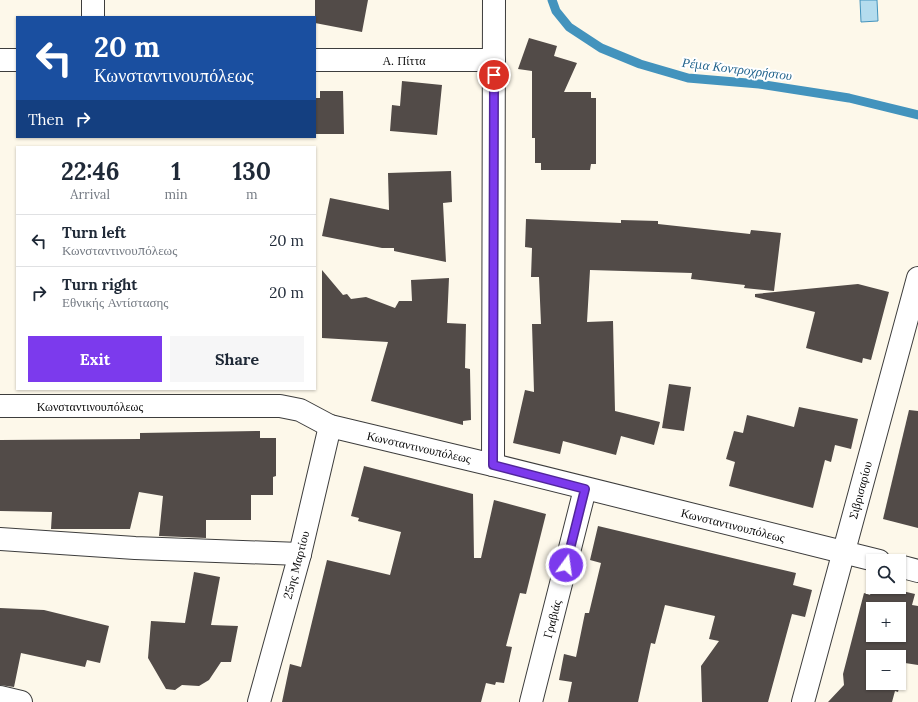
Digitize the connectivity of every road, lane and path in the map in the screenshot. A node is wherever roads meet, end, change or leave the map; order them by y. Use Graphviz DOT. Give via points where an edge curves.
graph roads {
  1 [pos="93,0"];
  2 [pos="494,0"];
  3 [pos="93,16"];
  4 [pos="0,60"];
  5 [pos="16,60"];
  6 [pos="316,60"];
  7 [pos="494,60"];
  8 [pos="918,278"];
  9 [pos="0,406"];
  10 [pos="330,426"];
  11 [pos="493,465"];
  12 [pos="585,489"];
  13 [pos="0,538"];
  14 [pos="842,552"];
  15 [pos="300,554"];
  16 [pos="866,558"];
  17 [pos="906,567"];
  18 [pos="918,570"];
  19 [pos="0,697"];
  20 [pos="21,702"];
  21 [pos="259,702"];
  22 [pos="531,702"];
  23 [pos="803,702"];
  1 -- 3 [label="street"];
  2 -- 7 [label="street"];
  4 -- 5 [label="street"];
  6 -- 7 [label="street, Α. Πίττα"];
  7 -- 11 [label="street"];
  8 -- 14 [label="street, Σιβρισαρίου"];
  9 -- 10 [label="street, Κωνσταντινουπόλεως" via="280,406 300,410"];
  10 -- 11 [label="street, Κωνσταντινουπόλεως"];
  10 -- 15 [label="street, 25ης Μαρτίου"];
  11 -- 12 [label="street, Κωνσταντινουπόλεως"];
  12 -- 14 [label="street, Κωνσταντινουπόλεως"];
  12 -- 22 [label="street, Γραβιάς"];
  13 -- 15 [label="street" via="135,548"];
  14 -- 16 [label="street, Κωνσταντινουπόλεως"];
  14 -- 23 [label="street, Σιβρισαρίου"];
  15 -- 21 [label="street, 25ης Μαρτίου"];
  17 -- 18 [label="street"];
  19 -- 20 [label="street"];
}
